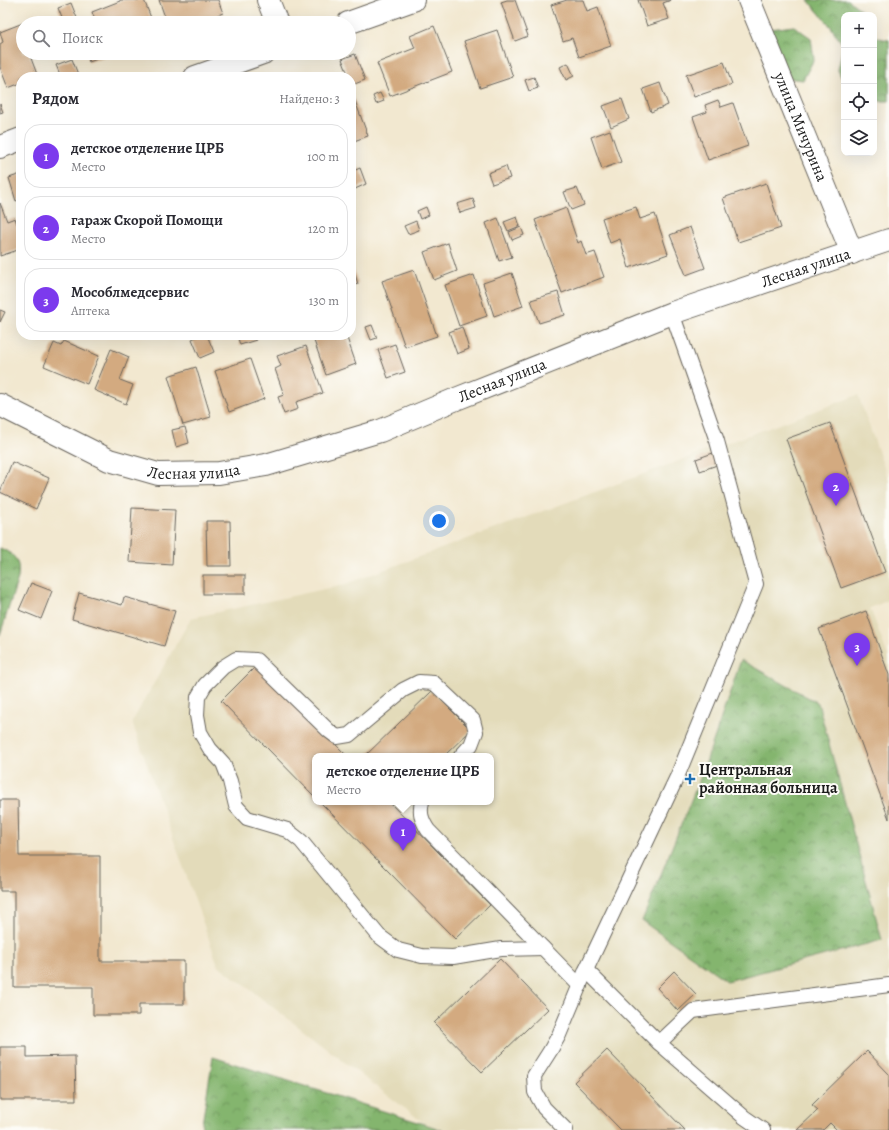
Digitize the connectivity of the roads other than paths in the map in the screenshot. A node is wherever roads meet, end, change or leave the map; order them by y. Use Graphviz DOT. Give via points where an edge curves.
graph roads {
  1 [pos="268,0"];
  2 [pos="413,0"];
  3 [pos="749,0"];
  4 [pos="274,16"];
  5 [pos="356,20"];
  6 [pos="243,60"];
  7 [pos="209,72"];
  8 [pos="16,141"];
  9 [pos="0,146"];
  10 [pos="889,240"];
  11 [pos="852,253"];
  12 [pos="672,313"];
  13 [pos="0,405"];
  14 [pos="464,753"];
  15 [pos="421,805"];
  16 [pos="543,948"];
  17 [pos="586,970"];
  18 [pos="889,985"];
  19 [pos="580,986"];
  20 [pos="659,1043"];
  21 [pos="566,1130"];
  22 [pos="763,1130"];
  1 -- 4 [label="street"];
  2 -- 5 [label="street"];
  3 -- 11 [label="street, улица Мичурина"];
  6 -- 7 [label="street"];
  8 -- 9 [label="street"];
  10 -- 11 [label="street, Лесная улица"];
  11 -- 12 [label="street, Лесная улица"];
  12 -- 13 [label="street, Лесная улица" via="380,431 266,465 218,473 158,474 109,460"];
  12 -- 17 [label="lane" via="718,441 756,584 677,777"];
  14 -- 16 [label="lane" via="471,745 476,732 473,720 434,683 419,682 403,690 349,735 337,737 256,660 236,659 223,667 204,685 198,697 197,715 200,732 210,749 223,763 236,806 247,818 287,830 301,841 379,936 398,950 422,956 453,957 501,949"];
  15 -- 16 [label="lane" via="422,822 428,830"];
  16 -- 19 [label="lane"];
  17 -- 19 [label="lane"];
  17 -- 20 [label="lane"];
  18 -- 20 [label="lane" via="693,1011"];
  19 -- 21 [label="lane" via="550,1051 534,1076 535,1092 544,1108"];
  20 -- 22 [label="lane" via="744,1117"];
}
